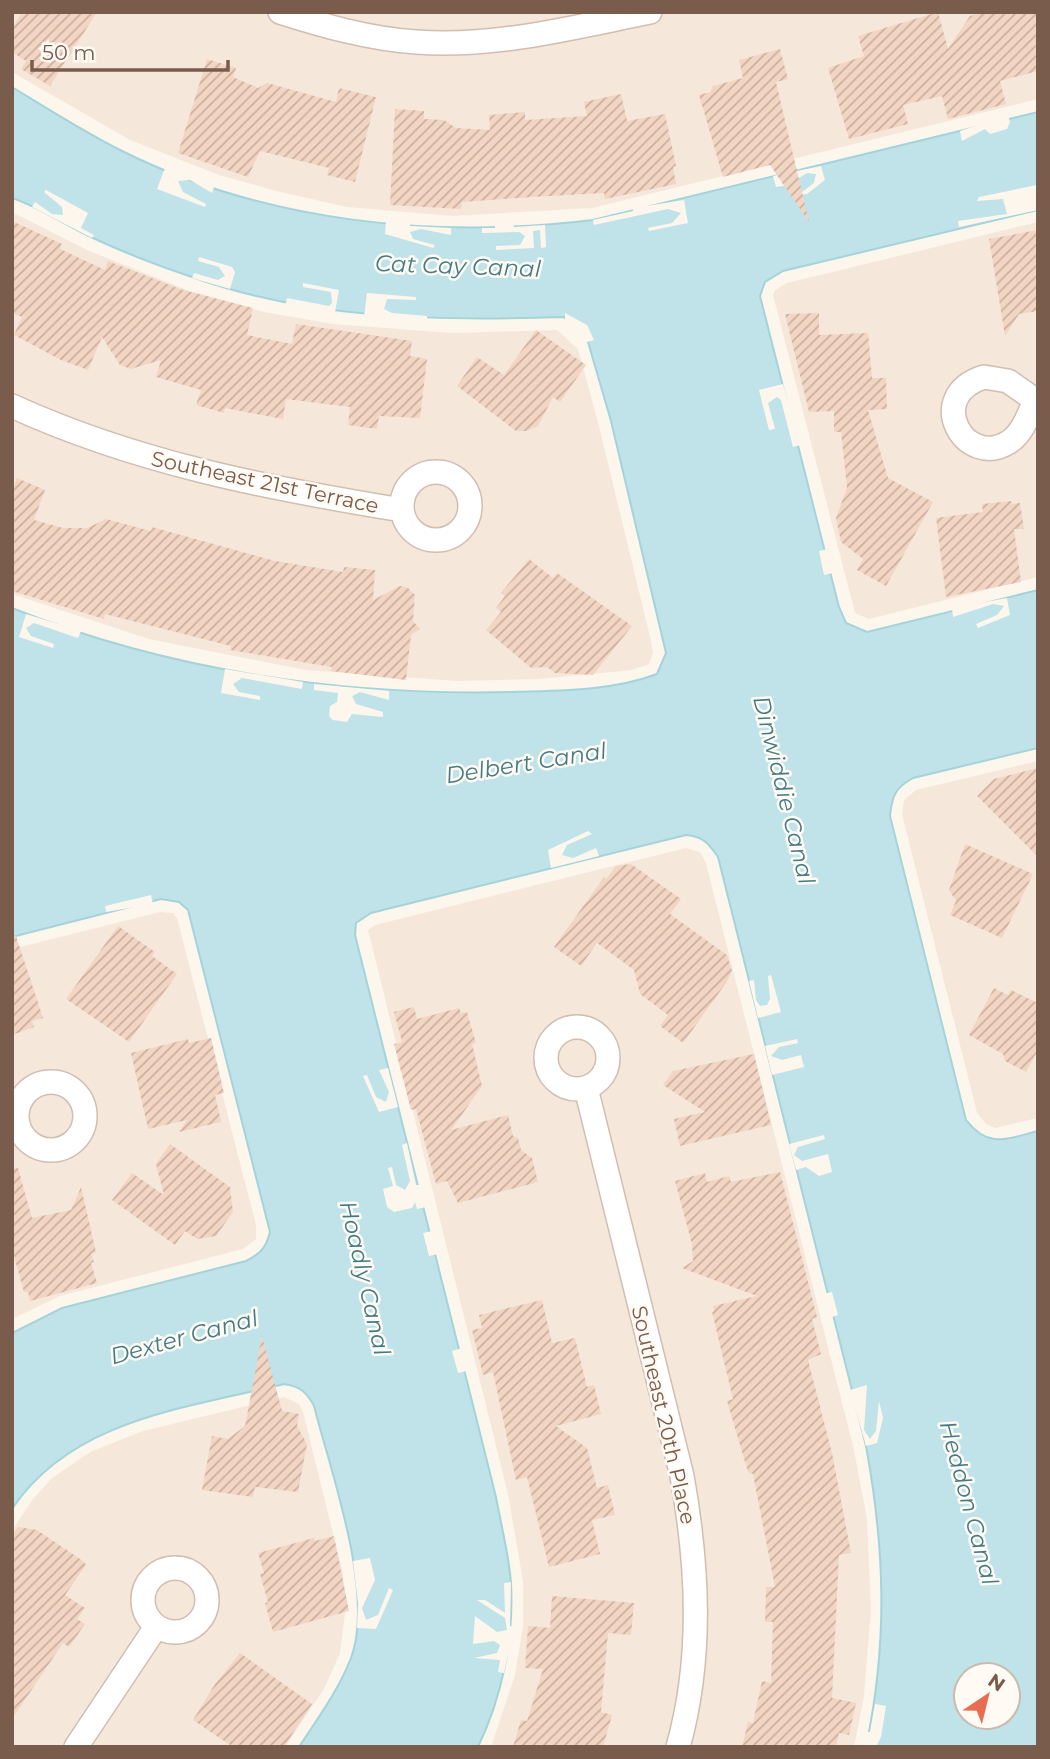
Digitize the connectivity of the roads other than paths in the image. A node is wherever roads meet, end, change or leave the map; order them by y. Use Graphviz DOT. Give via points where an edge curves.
graph roads {
  1 [pos="280,12"];
  2 [pos="650,12"];
  3 [pos="12,405"];
  4 [pos="402,510"];
  5 [pos="586,1088"];
  6 [pos="156,1627"];
  7 [pos="76,1747"];
  8 [pos="678,1747"];
  1 -- 2 [label="street" via="382,37 445,43 504,39"];
  3 -- 4 [label="street, Southeast 21st Terrace" via="114,447 177,466"];
  5 -- 8 [label="street, Southeast 20th Place" via="692,1533 695,1639"];
  6 -- 7 [label="street"];
}
